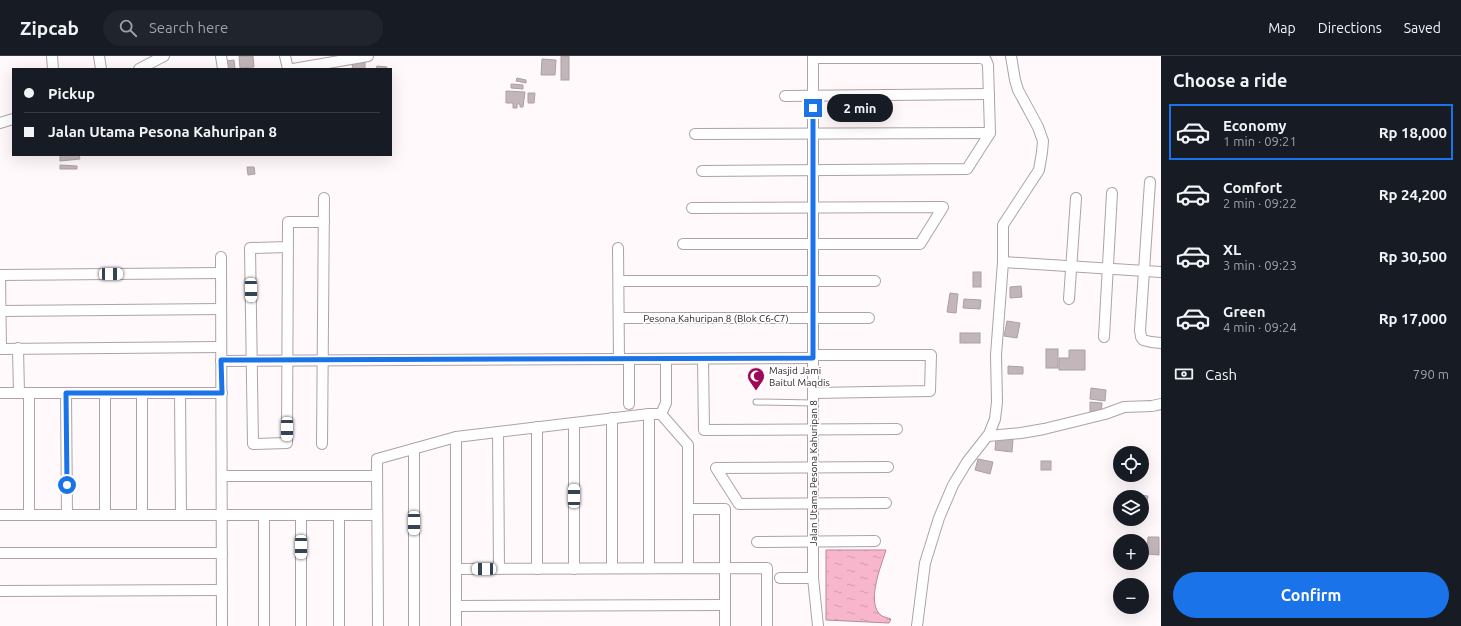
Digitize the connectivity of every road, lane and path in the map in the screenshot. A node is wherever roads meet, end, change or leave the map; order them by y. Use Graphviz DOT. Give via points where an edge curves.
graph roads {
  1 [pos="52,56"];
  2 [pos="99,56"];
  3 [pos="164,56"];
  4 [pos="221,56"];
  5 [pos="285,56"];
  6 [pos="368,56"];
  7 [pos="1011,56"];
  8 [pos="813,57"];
  9 [pos="963,57"];
  10 [pos="326,60"];
  11 [pos="53,68"];
  12 [pos="101,68"];
  13 [pos="141,68"];
  14 [pos="223,68"];
  15 [pos="288,68"];
  16 [pos="297,68"];
  17 [pos="989,94"];
  18 [pos="785,96"];
  19 [pos="813,96"];
  20 [pos="12,119"];
  21 [pos="0,123"];
  22 [pos="990,133"];
  23 [pos="695,134"];
  24 [pos="813,134"];
  25 [pos="813,170"];
  26 [pos="702,171"];
  27 [pos="1150,182"];
  28 [pos="1112,193"];
  29 [pos="324,198"];
  30 [pos="1076,198"];
  31 [pos="813,207"];
  32 [pos="692,208"];
  33 [pos="324,222"];
  34 [pos="683,244"];
  35 [pos="813,244"];
  36 [pos="288,247"];
  37 [pos="618,248"];
  38 [pos="221,257"];
  39 [pos="1003,262"];
  40 [pos="1071,266"];
  41 [pos="1107,268"];
  42 [pos="1144,271"];
  43 [pos="1161,272"];
  44 [pos="221,273"];
  45 [pos="0,275"];
  46 [pos="619,281"];
  47 [pos="813,281"];
  48 [pos="876,281"];
  49 [pos="1069,299"];
  50 [pos="221,309"];
  51 [pos="1,311"];
  52 [pos="619,318"];
  53 [pos="813,318"];
  54 [pos="869,318"];
  55 [pos="1104,337"];
  56 [pos="1161,343"];
  57 [pos="221,347"];
  58 [pos="0,348"];
  59 [pos="18,348"];
  60 [pos="813,357"];
  61 [pos="624,359"];
  62 [pos="666,359"];
  63 [pos="703,359"];
  64 [pos="221,360"];
  65 [pos="252,360"];
  66 [pos="287,360"];
  67 [pos="323,360"];
  68 [pos="0,393"];
  69 [pos="24,393"];
  70 [pos="66,393"];
  71 [pos="105,393"];
  72 [pos="142,393"];
  73 [pos="180,393"];
  74 [pos="222,393"];
  75 [pos="813,398"];
  76 [pos="756,402"];
  77 [pos="629,404"];
  78 [pos="1161,404"];
  79 [pos="649,414"];
  80 [pos="661,414"];
  81 [pos="612,418"];
  82 [pos="574,422"];
  83 [pos="537,427"];
  84 [pos="897,429"];
  85 [pos="813,430"];
  86 [pos="498,432"];
  87 [pos="988,436"];
  88 [pos="456,437"];
  89 [pos="322,444"];
  90 [pos="414,449"];
  91 [pos="813,467"];
  92 [pos="888,467"];
  93 [pos="222,476"];
  94 [pos="378,476"];
  95 [pos="813,503"];
  96 [pos="886,503"];
  97 [pos="688,509"];
  98 [pos="0,515"];
  99 [pos="29,515"];
  100 [pos="67,515"];
  101 [pos="105,515"];
  102 [pos="142,515"];
  103 [pos="180,515"];
  104 [pos="222,515"];
  105 [pos="264,515"];
  106 [pos="301,515"];
  107 [pos="339,515"];
  108 [pos="378,515"];
  109 [pos="813,541"];
  110 [pos="875,541"];
  111 [pos="757,542"];
  112 [pos="0,553"];
  113 [pos="222,553"];
  114 [pos="612,568"];
  115 [pos="649,568"];
  116 [pos="688,568"];
  117 [pos="725,568"];
  118 [pos="456,569"];
  119 [pos="499,569"];
  120 [pos="537,569"];
  121 [pos="574,569"];
  122 [pos="780,578"];
  123 [pos="813,578"];
  124 [pos="222,590"];
  125 [pos="0,591"];
  126 [pos="725,605"];
  127 [pos="456,606"];
  128 [pos="222,626"];
  129 [pos="264,626"];
  130 [pos="301,626"];
  131 [pos="339,626"];
  132 [pos="378,626"];
  133 [pos="414,626"];
  134 [pos="456,626"];
  135 [pos="725,626"];
  136 [pos="767,626"];
  137 [pos="818,626"];
  138 [pos="917,626"];
  1 -- 11 [label="street"];
  2 -- 12 [label="street"];
  3 -- 13 [label="street"];
  4 -- 14 [label="street"];
  5 -- 15 [label="street"];
  6 -- 10 [label="street"];
  7 -- 39 [label="street" via="1018,90 1038,127 1043,147 1039,170 1003,225"];
  8 -- 9 [label="street"];
  8 -- 19 [label="street, Jalan Utama Pesona Kahuripan 8"];
  9 -- 17 [label="street" via="986,60"];
  10 -- 16 [label="street"];
  17 -- 19 [label="street"];
  17 -- 22 [label="street"];
  18 -- 19 [label="street"];
  19 -- 24 [label="street, Jalan Utama Pesona Kahuripan 8"];
  20 -- 21 [label="street"];
  22 -- 24 [label="street"];
  22 -- 25 [label="street" via="967,169"];
  23 -- 24 [label="street"];
  24 -- 25 [label="street, Jalan Utama Pesona Kahuripan 8"];
  25 -- 26 [label="street"];
  25 -- 31 [label="street, Jalan Utama Pesona Kahuripan 8"];
  27 -- 42 [label="street"];
  28 -- 41 [label="street"];
  29 -- 33 [label="street"];
  30 -- 40 [label="street"];
  31 -- 32 [label="street"];
  31 -- 35 [label="street, Jalan Utama Pesona Kahuripan 8"];
  31 -- 35 [label="street" via="942,207 920,244"];
  33 -- 36 [label="street" via="288,222"];
  33 -- 67 [label="street"];
  34 -- 35 [label="street"];
  35 -- 47 [label="street, Jalan Utama Pesona Kahuripan 8"];
  36 -- 65 [label="street" via="250,248"];
  36 -- 66 [label="street"];
  37 -- 46 [label="street"];
  38 -- 44 [label="street"];
  39 -- 40 [label="street"];
  39 -- 87 [label="street" via="996,354 997,402 995,419"];
  40 -- 41 [label="street"];
  40 -- 49 [label="street"];
  41 -- 42 [label="street"];
  41 -- 55 [label="street"];
  42 -- 43 [label="street"];
  42 -- 56 [label="street" via="1141,337 1143,340"];
  44 -- 45 [label="street"];
  44 -- 50 [label="street"];
  45 -- 51 [label="street"];
  46 -- 47 [label="street"];
  46 -- 52 [label="street"];
  47 -- 48 [label="street"];
  47 -- 53 [label="street, Jalan Utama Pesona Kahuripan 8"];
  50 -- 51 [label="street"];
  50 -- 57 [label="street"];
  51 -- 58 [label="street"];
  52 -- 53 [label="street, Pesona Kahuripan 8 (Blok C6-C7)"];
  52 -- 61 [label="street"];
  53 -- 54 [label="street, Pesona Kahuripan 8 (Blok C6-C7)"];
  53 -- 60 [label="street, Jalan Utama Pesona Kahuripan 8"];
  57 -- 59 [label="street"];
  57 -- 64 [label="street"];
  58 -- 59 [label="street"];
  59 -- 69 [label="street"];
  60 -- 63 [label="street"];
  60 -- 75 [label="street, Jalan Utama Pesona Kahuripan 8"];
  60 -- 75 [label="street" via="931,354 930,391"];
  61 -- 62 [label="street"];
  61 -- 67 [label="street"];
  61 -- 77 [label="street"];
  62 -- 63 [label="street"];
  62 -- 80 [label="street" via="666,403"];
  63 -- 85 [label="street" via="704,430"];
  64 -- 65 [label="street"];
  64 -- 74 [label="street"];
  65 -- 66 [label="street"];
  65 -- 66 [label="street" via="253,444 287,443"];
  66 -- 67 [label="street"];
  67 -- 89 [label="street"];
  68 -- 69 [label="street"];
  69 -- 70 [label="street"];
  69 -- 99 [label="street"];
  70 -- 71 [label="street"];
  70 -- 100 [label="street"];
  71 -- 72 [label="street"];
  71 -- 101 [label="street"];
  72 -- 73 [label="street"];
  72 -- 102 [label="street"];
  73 -- 74 [label="street"];
  73 -- 103 [label="street"];
  74 -- 93 [label="street"];
  75 -- 76 [label="lane"];
  75 -- 85 [label="street, Jalan Utama Pesona Kahuripan 8"];
  78 -- 87 [label="street" via="1124,407 1044,429"];
  79 -- 80 [label="street"];
  79 -- 81 [label="street"];
  79 -- 115 [label="street"];
  80 -- 97 [label="street" via="688,445"];
  81 -- 82 [label="street"];
  81 -- 114 [label="street"];
  82 -- 83 [label="street"];
  82 -- 121 [label="street"];
  83 -- 86 [label="street"];
  83 -- 120 [label="street"];
  84 -- 85 [label="street"];
  85 -- 91 [label="street, Jalan Utama Pesona Kahuripan 8"];
  86 -- 88 [label="street"];
  86 -- 119 [label="street"];
  87 -- 138 [label="street" via="960,473 939,518 925,563"];
  88 -- 90 [label="street"];
  88 -- 118 [label="street"];
  90 -- 94 [label="street" via="378,459"];
  90 -- 133 [label="street"];
  91 -- 92 [label="street"];
  91 -- 95 [label="street, Jalan Utama Pesona Kahuripan 8"];
  91 -- 95 [label="street" via="716,468 739,504"];
  93 -- 94 [label="street"];
  93 -- 104 [label="street"];
  94 -- 108 [label="street"];
  95 -- 96 [label="street"];
  95 -- 109 [label="street, Jalan Utama Pesona Kahuripan 8"];
  97 -- 116 [label="street"];
  97 -- 117 [label="street" via="725,509"];
  98 -- 99 [label="street"];
  99 -- 100 [label="street"];
  100 -- 101 [label="street"];
  101 -- 102 [label="street"];
  102 -- 103 [label="street"];
  103 -- 104 [label="street"];
  104 -- 105 [label="street"];
  104 -- 113 [label="street"];
  105 -- 106 [label="street"];
  105 -- 129 [label="street"];
  106 -- 107 [label="street"];
  106 -- 130 [label="street"];
  107 -- 108 [label="street"];
  107 -- 131 [label="street"];
  108 -- 132 [label="street"];
  109 -- 110 [label="street"];
  109 -- 111 [label="street"];
  109 -- 123 [label="street, Jalan Utama Pesona Kahuripan 8"];
  112 -- 113 [label="street"];
  113 -- 124 [label="street"];
  114 -- 115 [label="street"];
  114 -- 121 [label="street"];
  115 -- 116 [label="street"];
  116 -- 117 [label="street"];
  117 -- 126 [label="street"];
  117 -- 136 [label="street" via="767,568"];
  118 -- 119 [label="street"];
  118 -- 127 [label="street"];
  119 -- 120 [label="street"];
  120 -- 121 [label="street"];
  122 -- 123 [label="street"];
  123 -- 137 [label="street, Jalan Utama Pesona Kahuripan 8"];
  124 -- 125 [label="street"];
  124 -- 128 [label="street"];
  126 -- 127 [label="street"];
  126 -- 135 [label="street"];
  127 -- 134 [label="street"];
}
